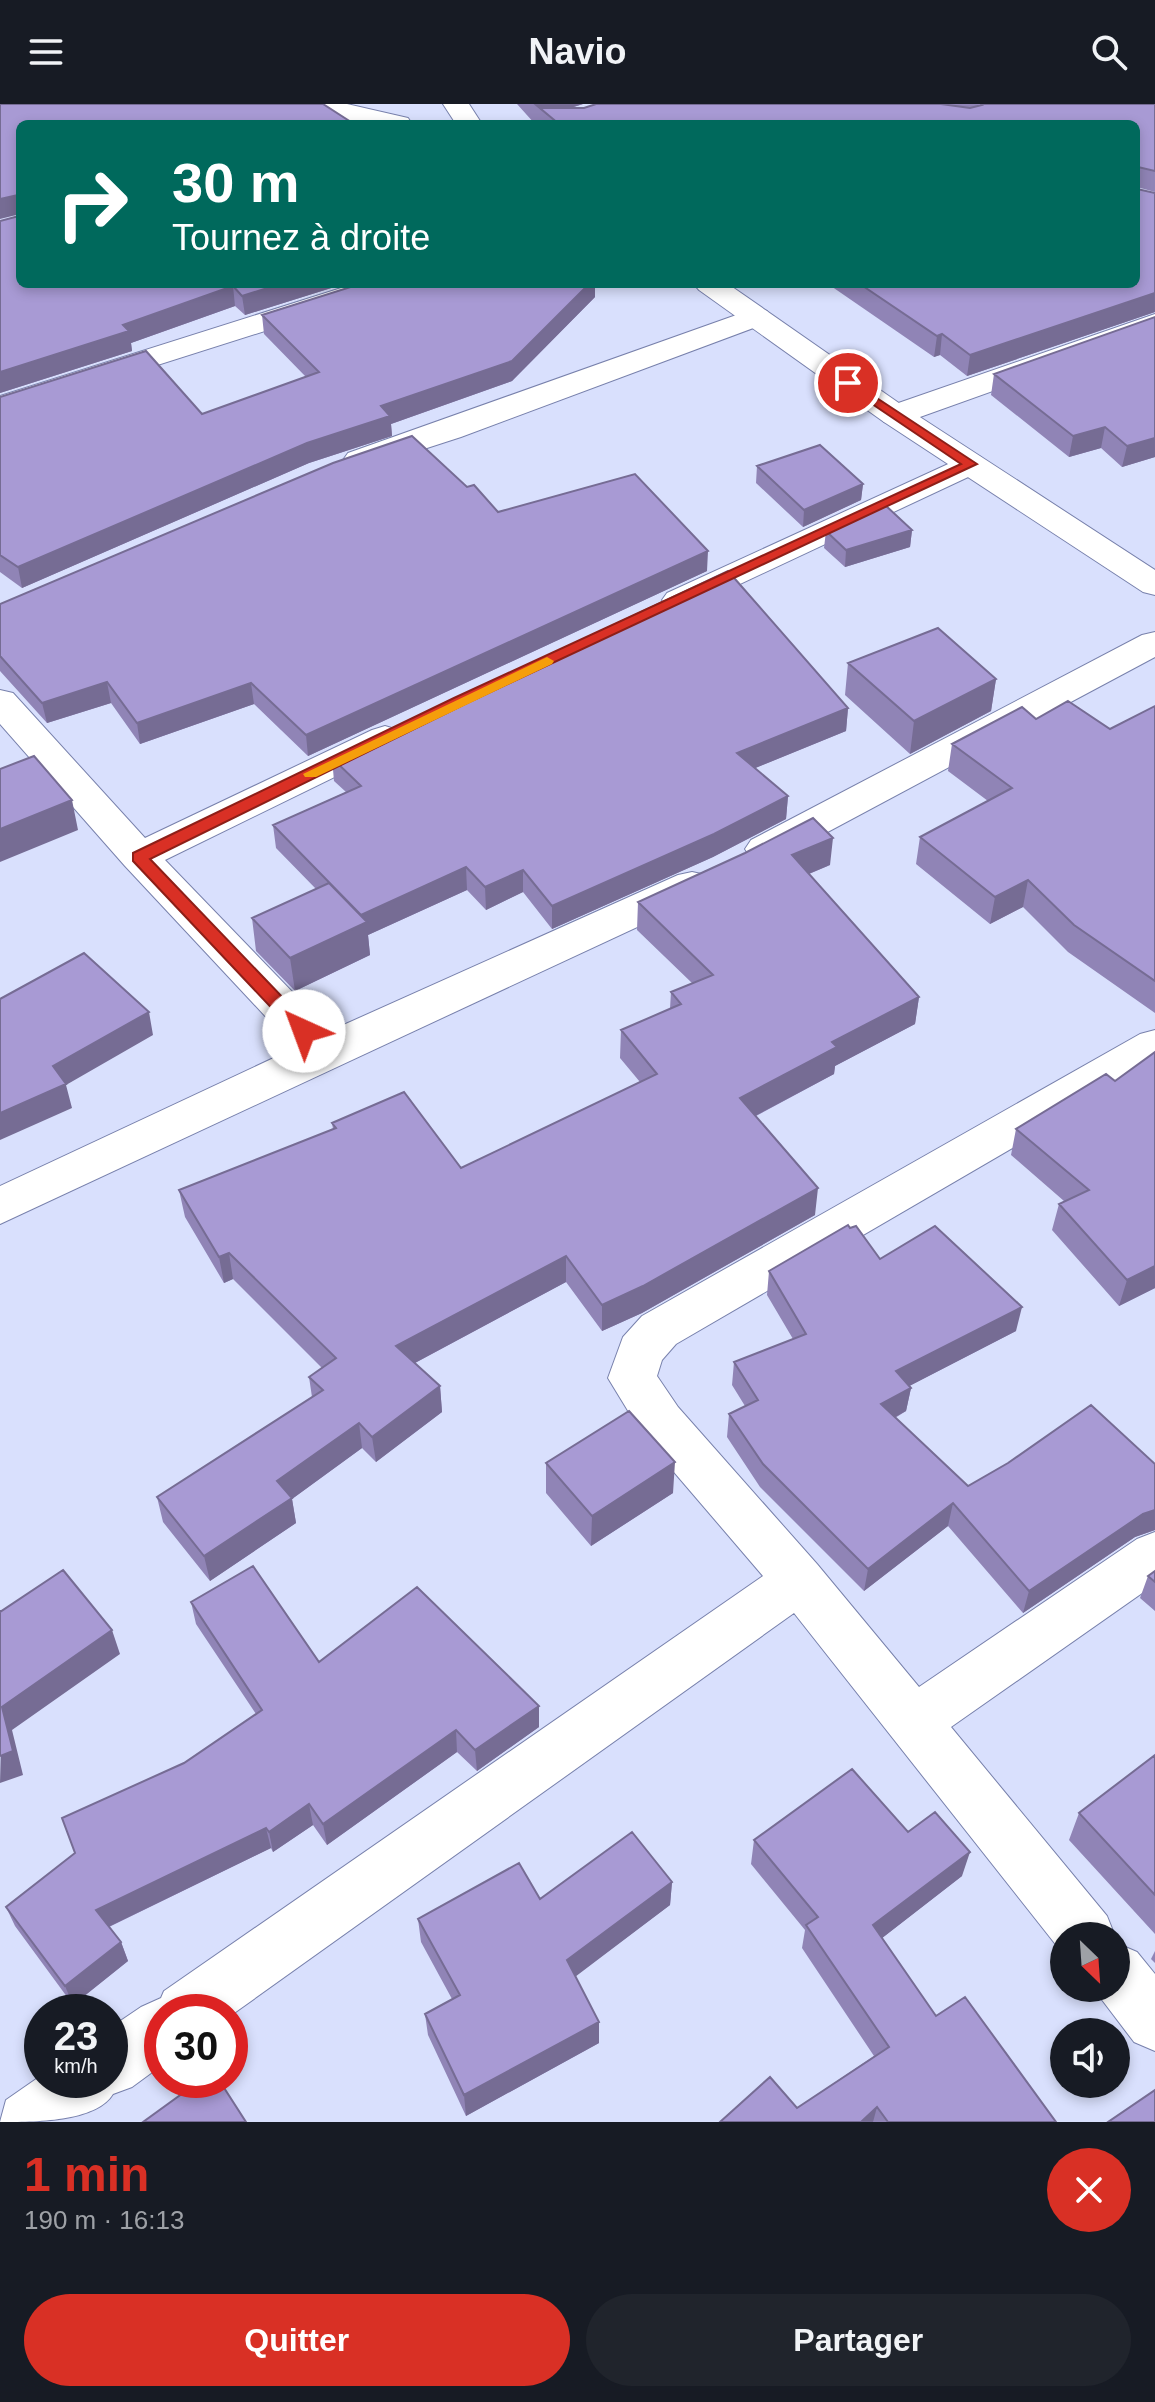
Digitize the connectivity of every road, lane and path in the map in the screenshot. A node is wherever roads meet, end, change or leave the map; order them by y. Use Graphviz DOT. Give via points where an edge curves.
graph roads {
  1 [pos="313,104"];
  2 [pos="371,120"];
  3 [pos="371,288"];
  4 [pos="715,288"];
  5 [pos="756,317"];
  6 [pos="1155,323"];
  7 [pos="0,406"];
  8 [pos="895,415"];
  9 [pos="970,464"];
  10 [pos="336,468"];
  11 [pos="1155,585"];
  12 [pos="647,615"];
  13 [pos="1155,643"];
  14 [pos="0,701"];
  15 [pos="418,721"];
  16 [pos="139,857"];
  17 [pos="1155,1045"];
  18 [pos="324,1052"];
  19 [pos="0,1206"];
  20 [pos="1155,1555"];
  21 [pos="799,1580"];
  22 [pos="913,1722"];
  23 [pos="1075,1922"];
  24 [pos="1130,1990"];
  25 [pos="211,1994"];
  26 [pos="1155,2021"];
  27 [pos="62,2098"];
  28 [pos="28,2122"];
  1 -- 2 [label="street"];
  3 -- 7 [label="street"];
  4 -- 5 [label="street"];
  5 -- 8 [label="street"];
  5 -- 10 [label="street"];
  6 -- 8 [label="street"];
  8 -- 9 [label="street"];
  9 -- 11 [label="street"];
  9 -- 12 [label="street"];
  13 -- 18 [label="street" via="728,869"];
  14 -- 16 [label="street"];
  15 -- 16 [label="street"];
  16 -- 18 [label="street"];
  17 -- 21 [label="street" via="659,1330 640,1351 632,1378 661,1422"];
  18 -- 19 [label="street"];
  20 -- 22 [label="street"];
  21 -- 22 [label="street"];
  21 -- 25 [label="street"];
  22 -- 23 [label="street"];
  24 -- 26 [label="street"];
  27 -- 28 [label="street"];
}
